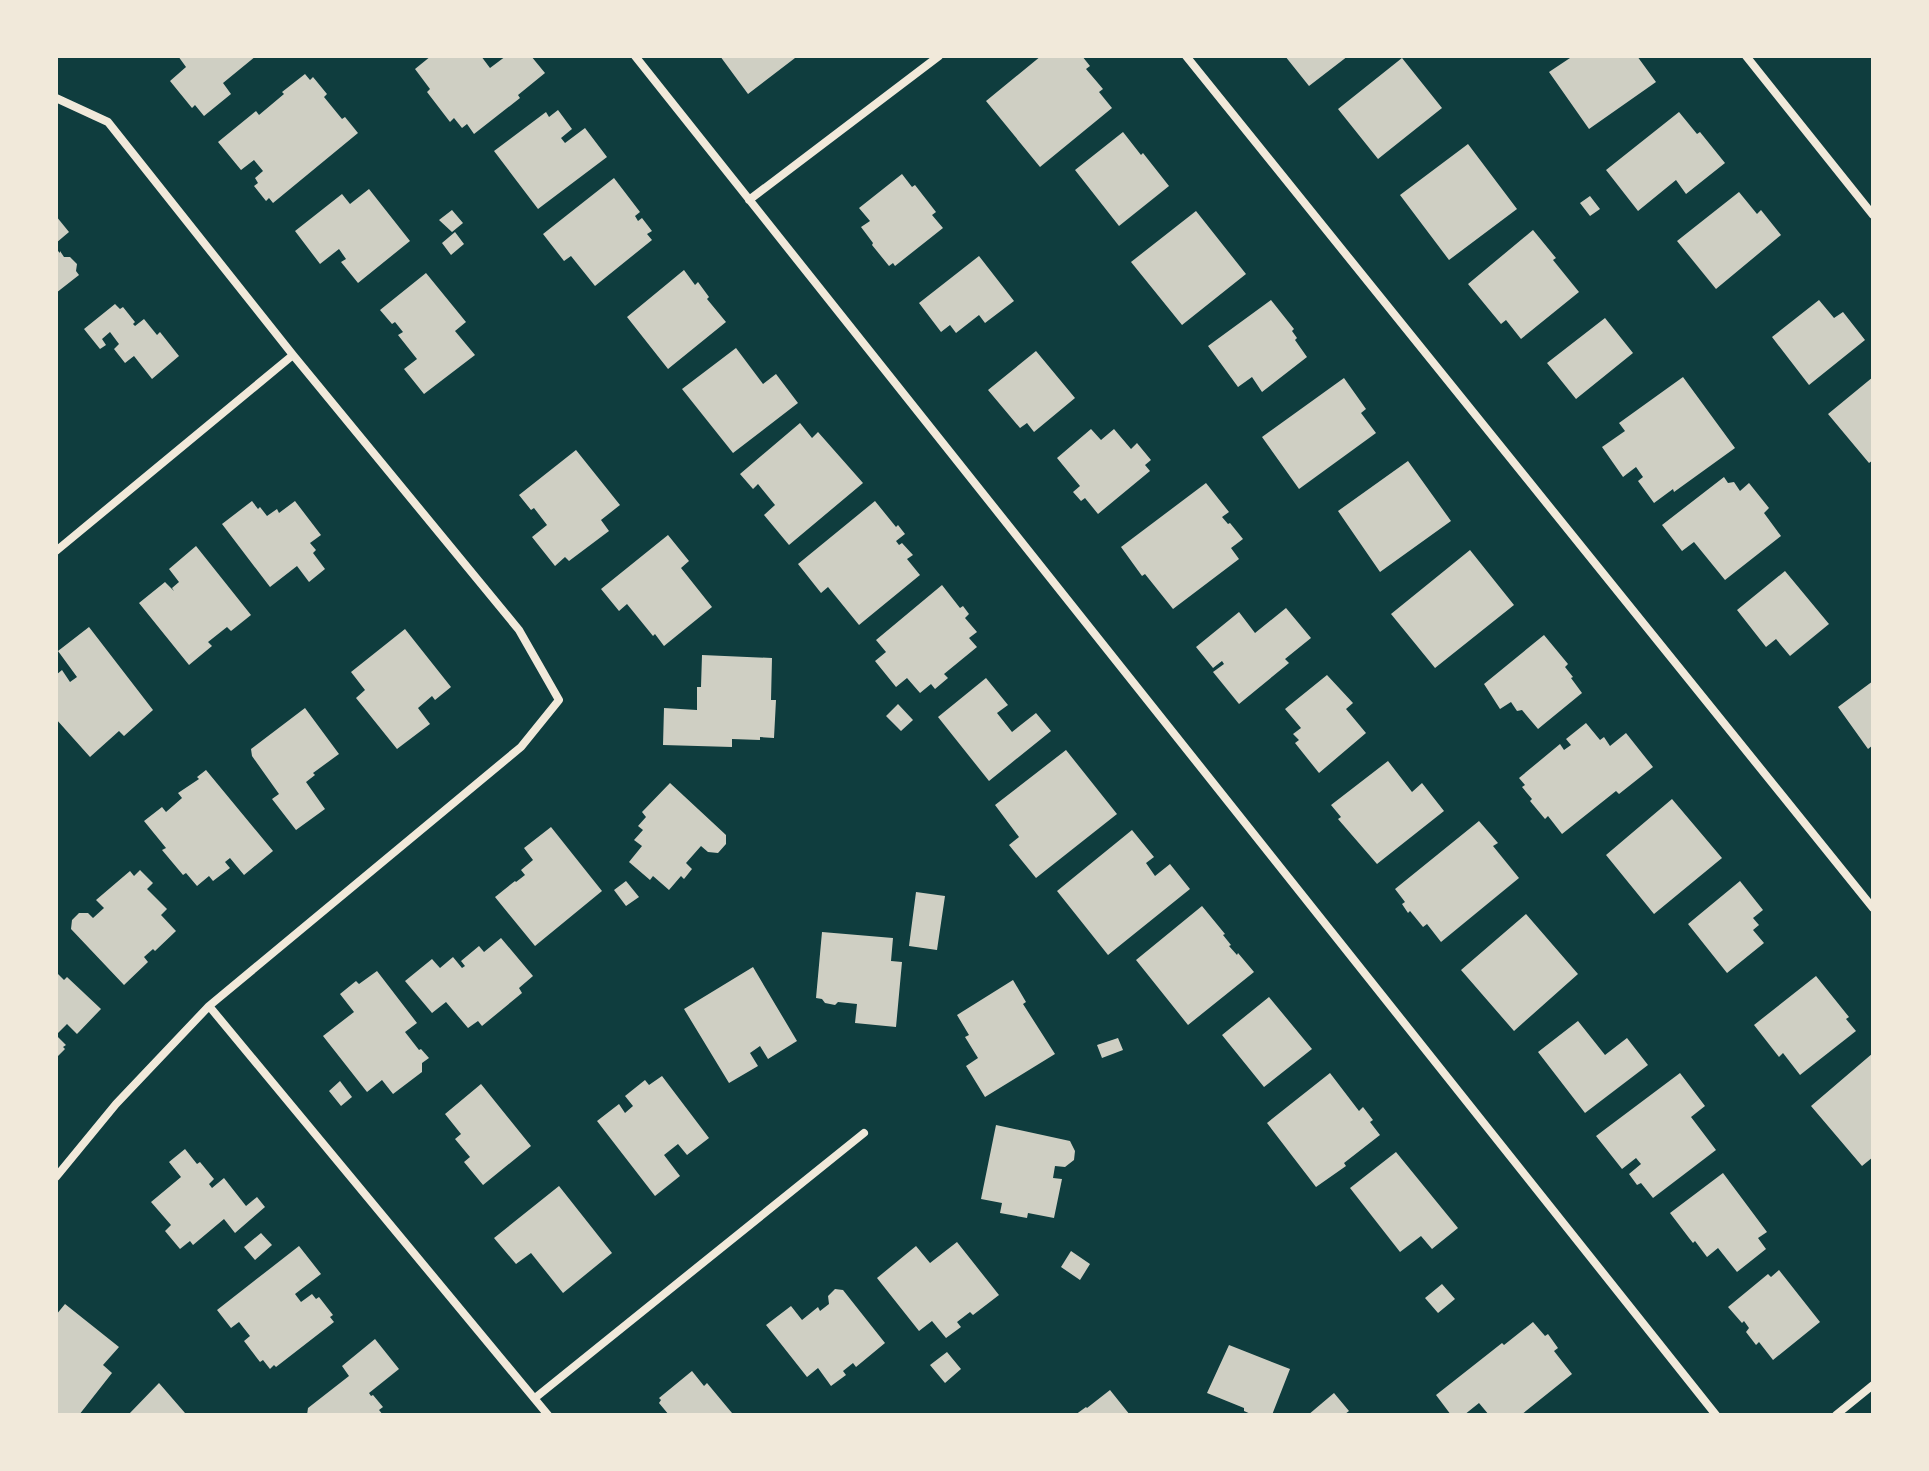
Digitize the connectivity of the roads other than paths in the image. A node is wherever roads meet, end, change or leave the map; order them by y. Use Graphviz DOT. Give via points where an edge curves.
graph roads {
  1 [pos="635,56"];
  2 [pos="939,56"];
  3 [pos="1186,56"];
  4 [pos="1746,56"];
  5 [pos="56,98"];
  6 [pos="749,200"];
  7 [pos="1873,215"];
  8 [pos="293,355"];
  9 [pos="56,551"];
  10 [pos="1873,908"];
  11 [pos="209,1006"];
  12 [pos="864,1133"];
  13 [pos="56,1177"];
  14 [pos="1873,1385"];
  15 [pos="535,1398"];
  16 [pos="548,1415"];
  17 [pos="1716,1415"];
  18 [pos="1836,1415"];
  1 -- 6 [label="street"];
  2 -- 6 [label="street"];
  3 -- 10 [label="street"];
  4 -- 7 [label="street"];
  5 -- 8 [label="street" via="108,122"];
  6 -- 17 [label="street"];
  8 -- 9 [label="street"];
  8 -- 11 [label="street" via="519,630 559,700 521,747"];
  11 -- 13 [label="street"];
  11 -- 15 [label="street"];
  12 -- 15 [label="street"];
  14 -- 18 [label="street"];
  15 -- 16 [label="street"];
}
